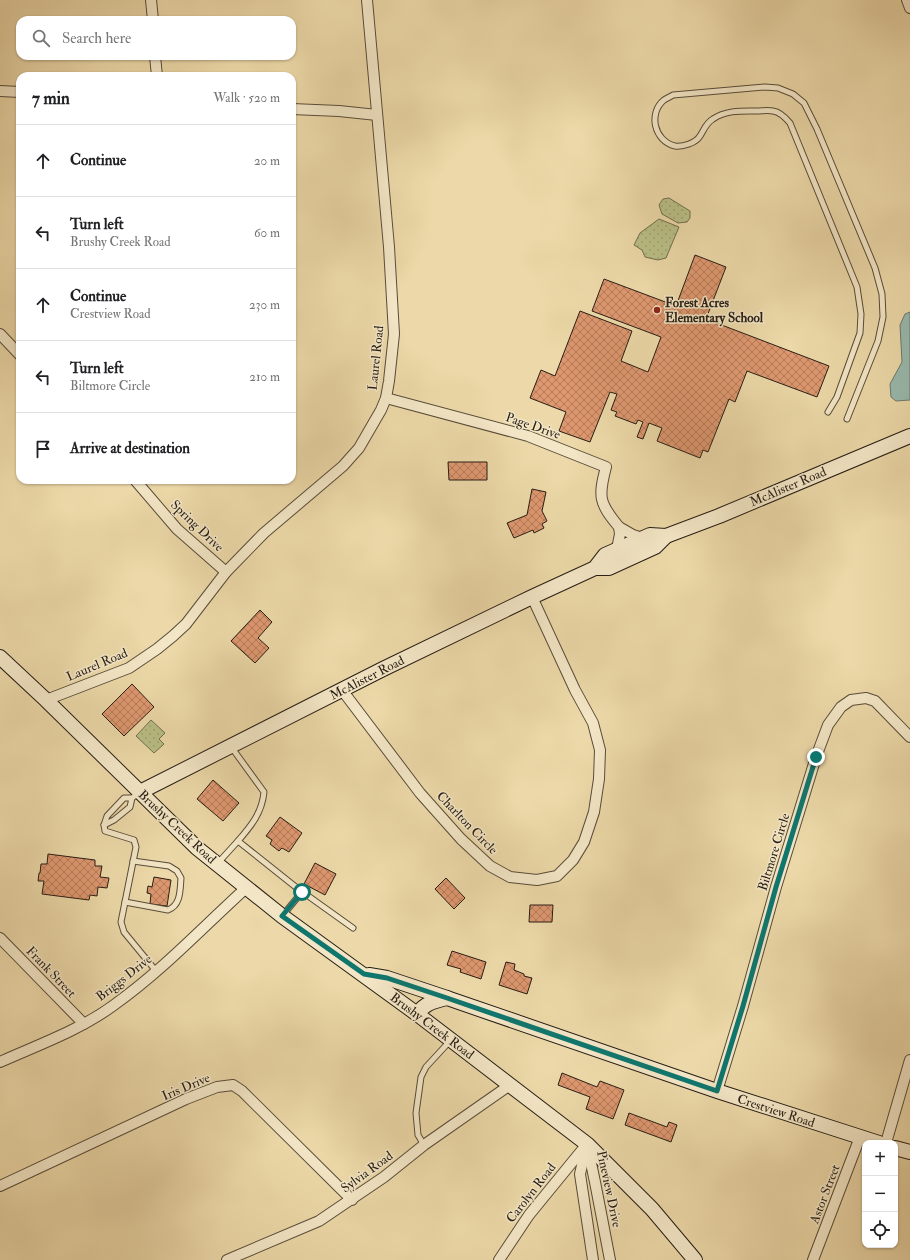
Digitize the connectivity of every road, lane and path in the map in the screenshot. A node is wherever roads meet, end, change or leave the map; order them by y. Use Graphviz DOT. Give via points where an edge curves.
graph roads {
  1 [pos="151,0"];
  2 [pos="367,0"];
  3 [pos="907,0"];
  4 [pos="910,8"];
  5 [pos="152,16"];
  6 [pos="156,60"];
  7 [pos="157,72"];
  8 [pos="0,91"];
  9 [pos="16,92"];
  10 [pos="296,109"];
  11 [pos="378,116"];
  12 [pos="0,334"];
  13 [pos="16,351"];
  14 [pos="386,398"];
  15 [pos="828,412"];
  16 [pos="847,419"];
  17 [pos="910,436"];
  18 [pos="138,484"];
  19 [pos="619,526"];
  20 [pos="666,536"];
  21 [pos="643,538"];
  22 [pos="617,549"];
  23 [pos="595,568"];
  24 [pos="226,572"];
  25 [pos="532,597"];
  26 [pos="0,657"];
  27 [pos="342,690"];
  28 [pos="46,700"];
  29 [pos="910,737"];
  30 [pos="231,747"];
  31 [pos="136,795"];
  32 [pos="104,825"];
  33 [pos="238,841"];
  34 [pos="133,861"];
  35 [pos="217,864"];
  36 [pos="246,888"];
  37 [pos="302,892"];
  38 [pos="125,902"];
  39 [pos="282,916"];
  40 [pos="353,928"];
  41 [pos="0,938"];
  42 [pos="156,971"];
  43 [pos="364,974"];
  44 [pos="447,998"];
  45 [pos="417,1014"];
  46 [pos="84,1024"];
  47 [pos="451,1039"];
  48 [pos="910,1060"];
  49 [pos="0,1062"];
  50 [pos="510,1085"];
  51 [pos="717,1091"];
  52 [pos="860,1137"];
  53 [pos="870,1140"];
  54 [pos="887,1140"];
  55 [pos="587,1144"];
  56 [pos="424,1146"];
  57 [pos="898,1149"];
  58 [pos="910,1152"];
  59 [pos="0,1186"];
  60 [pos="352,1200"];
  61 [pos="227,1260"];
  62 [pos="498,1260"];
  63 [pos="593,1260"];
  64 [pos="610,1260"];
  65 [pos="695,1260"];
  66 [pos="813,1260"];
  1 -- 5 [label="street"];
  2 -- 11 [label="street, Laurel Road"];
  3 -- 4 [label="street"];
  6 -- 7 [label="street"];
  8 -- 9 [label="street"];
  10 -- 11 [label="street"];
  11 -- 14 [label="street, Laurel Road" via="394,334"];
  12 -- 13 [label="street"];
  14 -- 19 [label="street, Page Drive" via="528,436 606,467 601,496 606,512"];
  14 -- 24 [label="street, Laurel Road" via="359,448 343,466 264,533"];
  15 -- 16 [label="lane" via="837,397 860,333 860,300 858,287 790,123 774,110 722,114 711,120 699,138 687,145 675,146 663,140 656,132 655,122 656,112 664,100 672,95 771,87 793,94 804,104 872,261 882,294 883,317 878,341"];
  17 -- 20 [label="street, McAlister Road"];
  18 -- 24 [label="street, Spring Drive" via="177,529"];
  19 -- 21 [label="street, Page Drive"];
  19 -- 22 [label="street"];
  20 -- 21 [label="street, McAlister Road" via="650,535"];
  20 -- 23 [label="street, McAlister Road" via="655,547 609,568"];
  21 -- 22 [label="street, McAlister Road"];
  22 -- 23 [label="street, McAlister Road" via="605,555"];
  23 -- 25 [label="street, McAlister Road"];
  24 -- 28 [label="street, Laurel Road" via="186,624 157,649 129,668"];
  25 -- 27 [label="street, McAlister Road"];
  25 -- 27 [label="street, Charlton Circle" via="593,723 600,750 595,805 584,842 573,860 557,876 537,880 510,877 490,866 461,839 420,793"];
  26 -- 28 [label="street, Brushy Creek Road"];
  27 -- 30 [label="street, McAlister Road"];
  28 -- 31 [label="street, Brushy Creek Road"];
  29 -- 51 [label="street, Biltmore Circle" via="875,701 866,698 851,700 841,707 828,725 794,829"];
  30 -- 31 [label="street, McAlister Road"];
  30 -- 33 [label="lane" via="264,792 263,801 253,823"];
  31 -- 32 [label="lane" via="130,807"];
  31 -- 32 [label="lane" via="124,798 107,816"];
  31 -- 35 [label="street, Brushy Creek Road"];
  32 -- 34 [label="lane" via="105,831 134,840 136,847"];
  33 -- 35 [label="lane"];
  33 -- 37 [label="lane"];
  34 -- 38 [label="lane"];
  34 -- 38 [label="lane" via="169,866 177,871 181,878 178,902 174,908 168,910"];
  35 -- 36 [label="street, Brushy Creek Road"];
  36 -- 39 [label="street, Brushy Creek Road"];
  36 -- 42 [label="street, Briggs Drive"];
  37 -- 39 [label="lane"];
  37 -- 40 [label="lane"];
  38 -- 42 [label="lane" via="121,922 124,932"];
  39 -- 43 [label="street, Brushy Creek Road"];
  41 -- 46 [label="street, Frank Street"];
  42 -- 46 [label="street, Briggs Drive" via="114,1005"];
  43 -- 44 [label="street, Crestview Road" via="387,978"];
  43 -- 45 [label="street, Brushy Creek Road"];
  44 -- 45 [label="street" via="428,1003"];
  44 -- 51 [label="street, Crestview Road"];
  45 -- 47 [label="street, Brushy Creek Road"];
  46 -- 49 [label="street, Briggs Drive"];
  47 -- 50 [label="street, Brushy Creek Road"];
  47 -- 56 [label="lane" via="426,1067 421,1077 416,1113 418,1135"];
  48 -- 54 [label="street"];
  50 -- 55 [label="street, Brushy Creek Road"];
  50 -- 56 [label="street, Sylvia Road"];
  51 -- 52 [label="street, Crestview Road"];
  52 -- 53 [label="street, Crestview Road"];
  52 -- 66 [label="street, Astor Street"];
  55 -- 62 [label="street, Carolyn Road" via="529,1215"];
  55 -- 63 [label="street, Pineview Drive" via="580,1174"];
  55 -- 64 [label="street, Pineview Drive"];
  55 -- 65 [label="street, Brushy Creek Road" via="652,1209"];
  56 -- 60 [label="street, Sylvia Road"];
  57 -- 58 [label="street"];
  59 -- 60 [label="street, Iris Drive" via="186,1099 217,1086 233,1085"];
  60 -- 61 [label="street, Sylvia Road" via="319,1221"];
}
